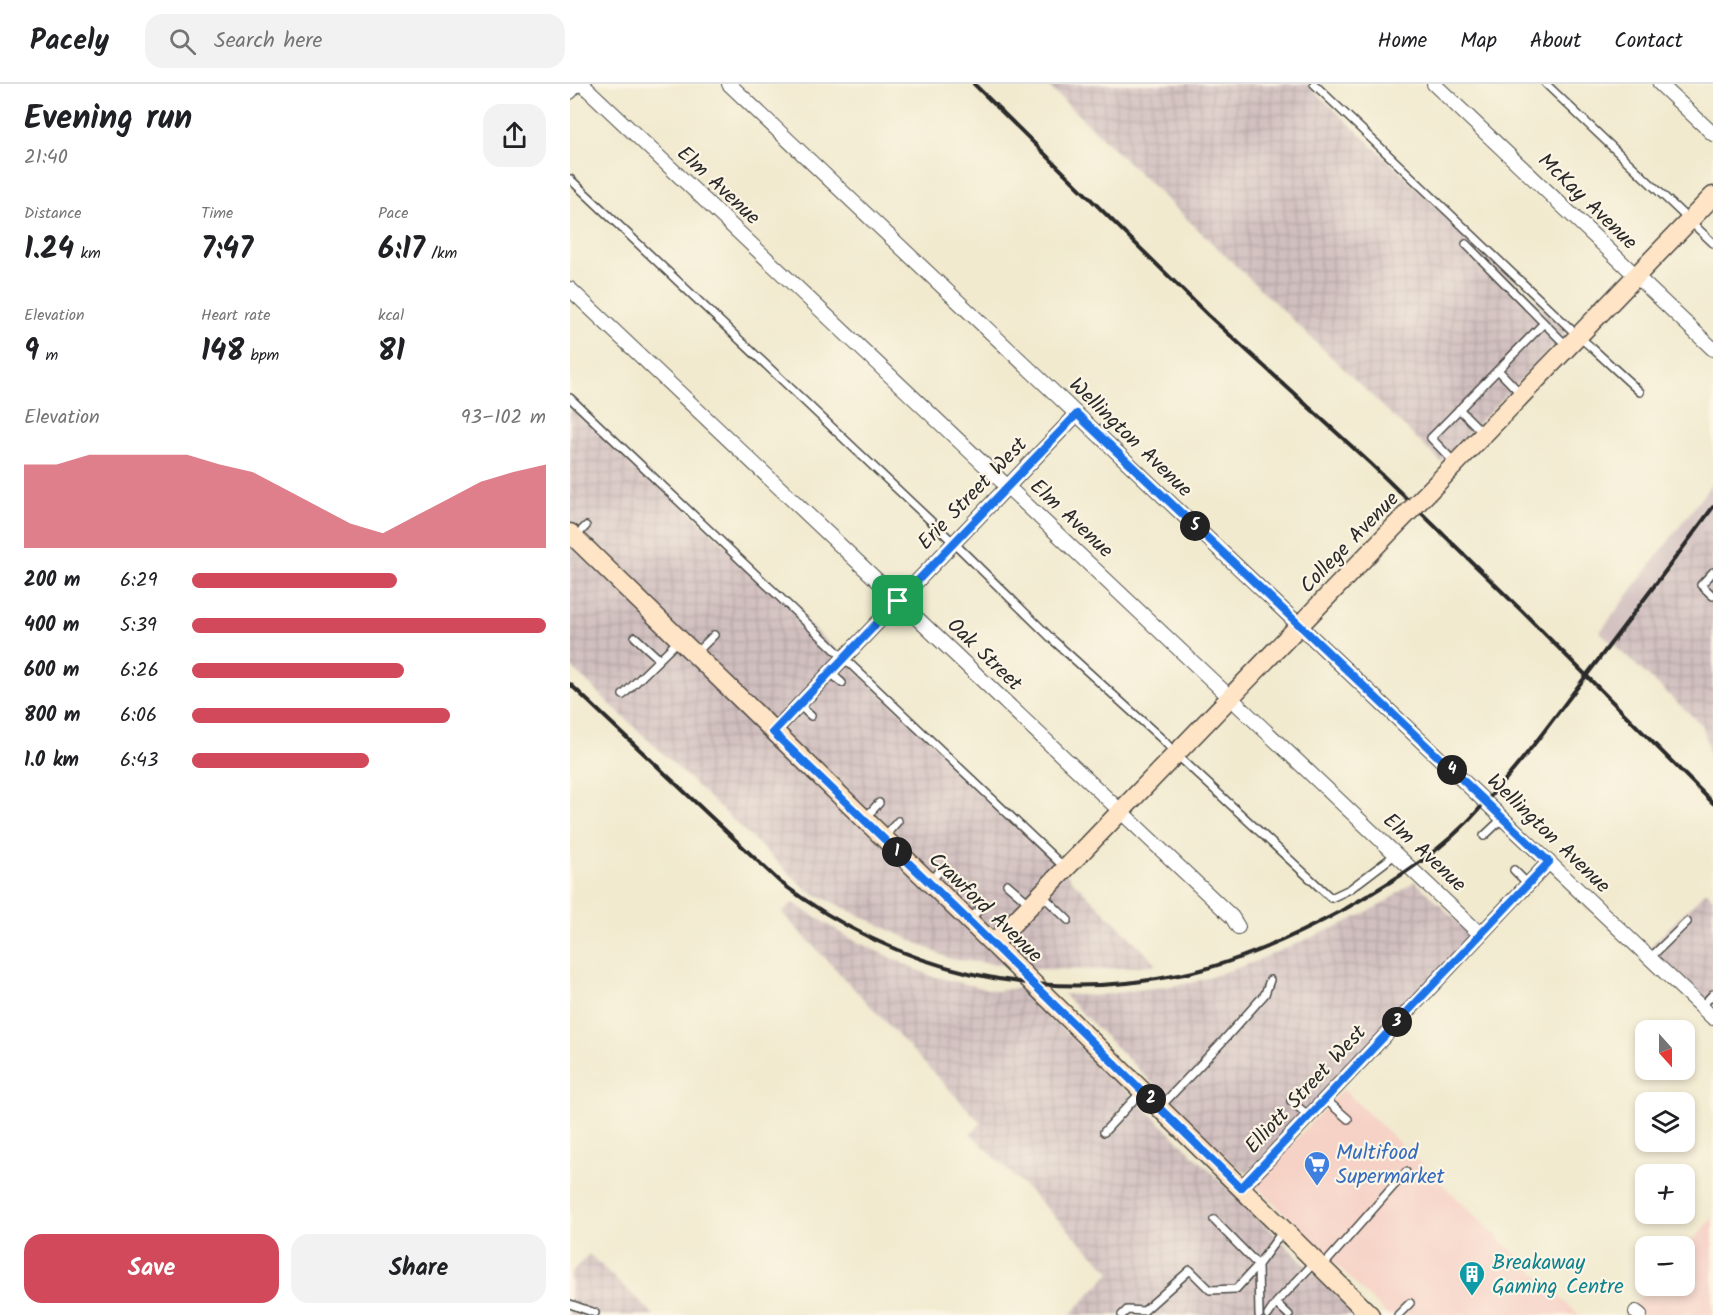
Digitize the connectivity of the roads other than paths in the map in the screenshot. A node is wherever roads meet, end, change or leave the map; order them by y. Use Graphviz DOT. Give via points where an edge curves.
graph roads {
  1 [pos="577,84"];
  2 [pos="582,84"];
  3 [pos="729,84"];
  4 [pos="1314,84"];
  5 [pos="1434,84"];
  6 [pos="1546,84"];
  7 [pos="1660,84"];
  8 [pos="570,92"];
  9 [pos="1713,134"];
  10 [pos="570,179"];
  11 [pos="1713,196"];
  12 [pos="1689,220"];
  13 [pos="1713,243"];
  14 [pos="1466,244"];
  15 [pos="1636,276"];
  16 [pos="570,289"];
  17 [pos="1544,323"];
  18 [pos="1573,342"];
  19 [pos="1713,349"];
  20 [pos="1498,370"];
  21 [pos="1640,392"];
  22 [pos="1522,395"];
  23 [pos="570,398"];
  24 [pos="1459,409"];
  25 [pos="1077,414"];
  26 [pos="1484,434"];
  27 [pos="1456,463"];
  28 [pos="1007,486"];
  29 [pos="577,532"];
  30 [pos="954,543"];
  31 [pos="1713,572"];
  32 [pos="1713,596"];
  33 [pos="898,601"];
  34 [pos="1300,626"];
  35 [pos="714,635"];
  36 [pos="634,637"];
  37 [pos="679,640"];
  38 [pos="694,655"];
  39 [pos="843,658"];
  40 [pos="659,659"];
  41 [pos="830,672"];
  42 [pos="842,683"];
  43 [pos="623,695"];
  44 [pos="1231,698"];
  45 [pos="799,705"];
  46 [pos="811,716"];
  47 [pos="773,732"];
  48 [pos="1176,754"];
  49 [pos="879,803"];
  50 [pos="1121,812"];
  51 [pos="1503,818"];
  52 [pos="863,820"];
  53 [pos="898,821"];
  54 [pos="1484,836"];
  55 [pos="883,838"];
  56 [pos="1396,854"];
  57 [pos="1549,862"];
  58 [pos="1066,869"];
  59 [pos="1514,870"];
  60 [pos="1006,884"];
  61 [pos="1528,884"];
  62 [pos="1036,899"];
  63 [pos="1068,920"];
  64 [pos="1687,922"];
  65 [pos="1238,927"];
  66 [pos="1480,934"];
  67 [pos="993,944"];
  68 [pos="1650,958"];
  69 [pos="1270,980"];
  70 [pos="1713,994"];
  71 [pos="1701,1007"];
  72 [pos="1713,1018"];
  73 [pos="1142,1091"];
  74 [pos="1325,1099"];
  75 [pos="1291,1101"];
  76 [pos="1160,1108"];
  77 [pos="1309,1116"];
  78 [pos="1348,1119"];
  79 [pos="1104,1132"];
  80 [pos="1406,1172"];
  81 [pos="1241,1188"];
  82 [pos="1214,1220"];
  83 [pos="1283,1230"];
  84 [pos="1319,1264"];
  85 [pos="1258,1265"];
  86 [pos="1276,1303"];
  87 [pos="1410,1303"];
  88 [pos="570,1304"];
  89 [pos="595,1313"];
  90 [pos="1146,1313"];
  91 [pos="1122,1315"];
  92 [pos="1259,1315"];
  93 [pos="1268,1315"];
  94 [pos="1289,1315"];
  95 [pos="1370,1315"];
  96 [pos="1398,1315"];
  1 -- 8 [label="street"];
  2 -- 28 [label="street, Elm Avenue"];
  3 -- 25 [label="street, Wellington Avenue"];
  4 -- 18 [label="lane"];
  5 -- 15 [label="street, McKay Avenue"];
  6 -- 12 [label="lane"];
  7 -- 9 [label="street"];
  10 -- 30 [label="lane"];
  11 -- 12 [label="street, College Avenue"];
  12 -- 13 [label="lane"];
  12 -- 15 [label="street, College Avenue"];
  14 -- 17 [label="lane"];
  15 -- 18 [label="street, College Avenue"];
  15 -- 19 [label="street, McKay Avenue"];
  16 -- 33 [label="street, Oak Street"];
  17 -- 18 [label="lane"];
  17 -- 20 [label="lane"];
  18 -- 21 [label="lane" via="1591,346"];
  18 -- 22 [label="street, College Avenue"];
  20 -- 22 [label="lane"];
  20 -- 24 [label="lane"];
  22 -- 26 [label="street, College Avenue"];
  23 -- 39 [label="lane"];
  24 -- 26 [label="lane"];
  24 -- 27 [label="lane" via="1431,438"];
  25 -- 28 [label="street, Erie Street West"];
  25 -- 34 [label="street, Wellington Avenue"];
  26 -- 27 [label="street, College Avenue"];
  27 -- 34 [label="street, College Avenue, bridge"];
  28 -- 30 [label="street, Erie Street West"];
  28 -- 44 [label="street, Elm Avenue"];
  29 -- 37 [label="street, Crawford Avenue"];
  30 -- 33 [label="street, Erie Street West"];
  30 -- 48 [label="lane"];
  31 -- 32 [label="lane" via="1701,585"];
  33 -- 39 [label="street, Erie Street West"];
  33 -- 50 [label="street, Oak Street"];
  34 -- 44 [label="street, College Avenue"];
  34 -- 51 [label="street, Wellington Avenue"];
  35 -- 38 [label="lane"];
  36 -- 40 [label="lane"];
  37 -- 38 [label="street, Crawford Avenue"];
  37 -- 40 [label="lane"];
  38 -- 47 [label="street, Crawford Avenue"];
  39 -- 41 [label="street, Erie Street West"];
  39 -- 58 [label="lane"];
  40 -- 43 [label="lane"];
  41 -- 42 [label="lane"];
  41 -- 45 [label="street, Erie Street West"];
  44 -- 48 [label="street, College Avenue"];
  44 -- 56 [label="street, Elm Avenue"];
  45 -- 46 [label="lane"];
  45 -- 47 [label="street, Erie Street West"];
  47 -- 52 [label="street, Crawford Avenue"];
  48 -- 50 [label="street, College Avenue"];
  48 -- 56 [label="lane" via="1330,898"];
  49 -- 52 [label="lane"];
  50 -- 58 [label="street, College Avenue"];
  50 -- 65 [label="street, Oak Street"];
  51 -- 54 [label="lane"];
  51 -- 57 [label="street, Wellington Avenue"];
  52 -- 55 [label="street, Crawford Avenue"];
  53 -- 55 [label="lane"];
  55 -- 67 [label="street, Crawford Avenue" via="935,876 974,915"];
  56 -- 66 [label="street, Elm Avenue"];
  57 -- 61 [label="street, Elliott Street West"];
  57 -- 68 [label="street, Wellington Avenue"];
  58 -- 62 [label="street, College Avenue"];
  59 -- 61 [label="lane"];
  60 -- 62 [label="lane"];
  61 -- 66 [label="street, Elliott Street West"];
  62 -- 63 [label="lane"];
  62 -- 67 [label="street, College Avenue"];
  64 -- 68 [label="lane"];
  66 -- 74 [label="street, Elliott Street West"];
  67 -- 73 [label="street, Crawford Avenue"];
  68 -- 71 [label="street, Wellington Avenue"];
  69 -- 76 [label="lane" via="1265,994"];
  70 -- 71 [label="lane"];
  71 -- 72 [label="street, Wellington Avenue"];
  73 -- 76 [label="street, Crawford Avenue"];
  73 -- 79 [label="lane"];
  74 -- 77 [label="street, Elliott Street West"];
  74 -- 78 [label="lane"];
  75 -- 77 [label="lane"];
  76 -- 81 [label="street, Crawford Avenue"];
  77 -- 81 [label="street, Elliott Street West"];
  80 -- 84 [label="lane"];
  81 -- 83 [label="street, Crawford Avenue"];
  82 -- 85 [label="lane"];
  83 -- 84 [label="street, Crawford Avenue"];
  83 -- 85 [label="lane"];
  84 -- 86 [label="lane"];
  84 -- 95 [label="street, Crawford Avenue"];
  85 -- 90 [label="lane" via="1236,1289 1210,1290 1190,1270"];
  85 -- 92 [label="lane"];
  86 -- 93 [label="lane"];
  86 -- 94 [label="lane"];
  87 -- 96 [label="lane"];
  88 -- 89 [label="lane"];
  90 -- 91 [label="lane" via="1127,1310"];
}
